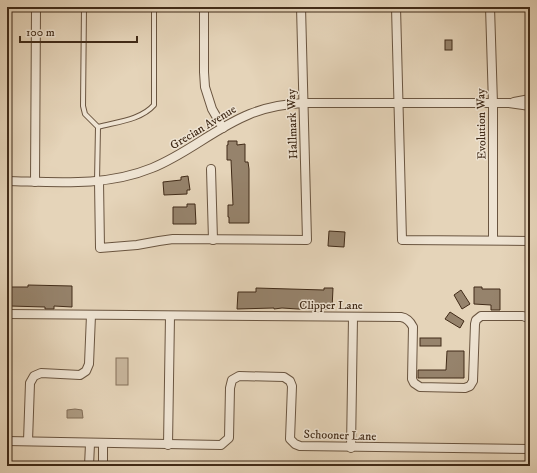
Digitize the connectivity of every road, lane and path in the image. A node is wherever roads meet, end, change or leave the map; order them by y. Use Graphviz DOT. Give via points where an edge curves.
graph roads {
  1 [pos="36,7"];
  2 [pos="84,7"];
  3 [pos="154,7"];
  4 [pos="204,7"];
  5 [pos="301,7"];
  6 [pos="396,7"];
  7 [pos="490,7"];
  8 [pos="530,99"];
  9 [pos="303,103"];
  10 [pos="509,103"];
  11 [pos="398,104"];
  12 [pos="493,104"];
  13 [pos="530,106"];
  14 [pos="98,127"];
  15 [pos="223,128"];
  16 [pos="211,170"];
  17 [pos="7,181"];
  18 [pos="98,181"];
  19 [pos="35,182"];
  20 [pos="213,240"];
  21 [pos="494,240"];
  22 [pos="530,241"];
  23 [pos="7,314"];
  24 [pos="90,315"];
  25 [pos="170,316"];
  26 [pos="353,317"];
  27 [pos="530,319"];
  28 [pos="7,441"];
  29 [pos="28,441"];
  30 [pos="90,444"];
  31 [pos="103,444"];
  32 [pos="168,445"];
  33 [pos="351,448"];
  34 [pos="530,449"];
  35 [pos="89,466"];
  36 [pos="103,466"];
  1 -- 19 [label="street"];
  2 -- 14 [label="lane" via="83,106 85,114"];
  3 -- 14 [label="lane" via="154,105 150,110 137,116"];
  4 -- 15 [label="street" via="205,87 212,109"];
  5 -- 9 [label="street, Hallmark Way"];
  6 -- 11 [label="street"];
  7 -- 12 [label="street, Evolution Way"];
  8 -- 10 [label="street, Grecian Avenue"];
  9 -- 11 [label="street, Grecian Avenue"];
  9 -- 15 [label="street, Grecian Avenue" via="264,109"];
  9 -- 20 [label="street, Hallmark Way" via="307,240"];
  10 -- 12 [label="street, Grecian Avenue"];
  10 -- 13 [label="street, Grecian Avenue"];
  11 -- 12 [label="street, Grecian Avenue"];
  11 -- 21 [label="street" via="402,240"];
  12 -- 21 [label="street, Evolution Way"];
  14 -- 18 [label="lane"];
  15 -- 18 [label="street, Grecian Avenue" via="161,165"];
  16 -- 20 [label="street"];
  17 -- 19 [label="street, Grecian Avenue"];
  18 -- 19 [label="street, Grecian Avenue"];
  18 -- 20 [label="street" via="100,248 166,240"];
  21 -- 22 [label="street"];
  23 -- 24 [label="street, Clipper Lane"];
  24 -- 25 [label="street, Clipper Lane"];
  24 -- 29 [label="street" via="90,364 86,371 80,375 41,373 34,376 30,383"];
  25 -- 26 [label="street, Clipper Lane"];
  25 -- 32 [label="street"];
  26 -- 27 [label="street, Clipper Lane" via="407,318 413,327 414,383 420,387 465,388 473,381 476,320 480,316 523,316"];
  26 -- 33 [label="street"];
  28 -- 29 [label="street, Schooner Lane"];
  29 -- 30 [label="street, Schooner Lane"];
  30 -- 31 [label="street, Schooner Lane"];
  30 -- 35 [label="street"];
  31 -- 32 [label="street, Schooner Lane"];
  31 -- 36 [label="street"];
  32 -- 33 [label="street, Schooner Lane" via="221,446 226,442 229,438 230,388 232,380 239,376 284,377 290,381 290,439 295,444"];
  33 -- 34 [label="street, Schooner Lane"];
}
